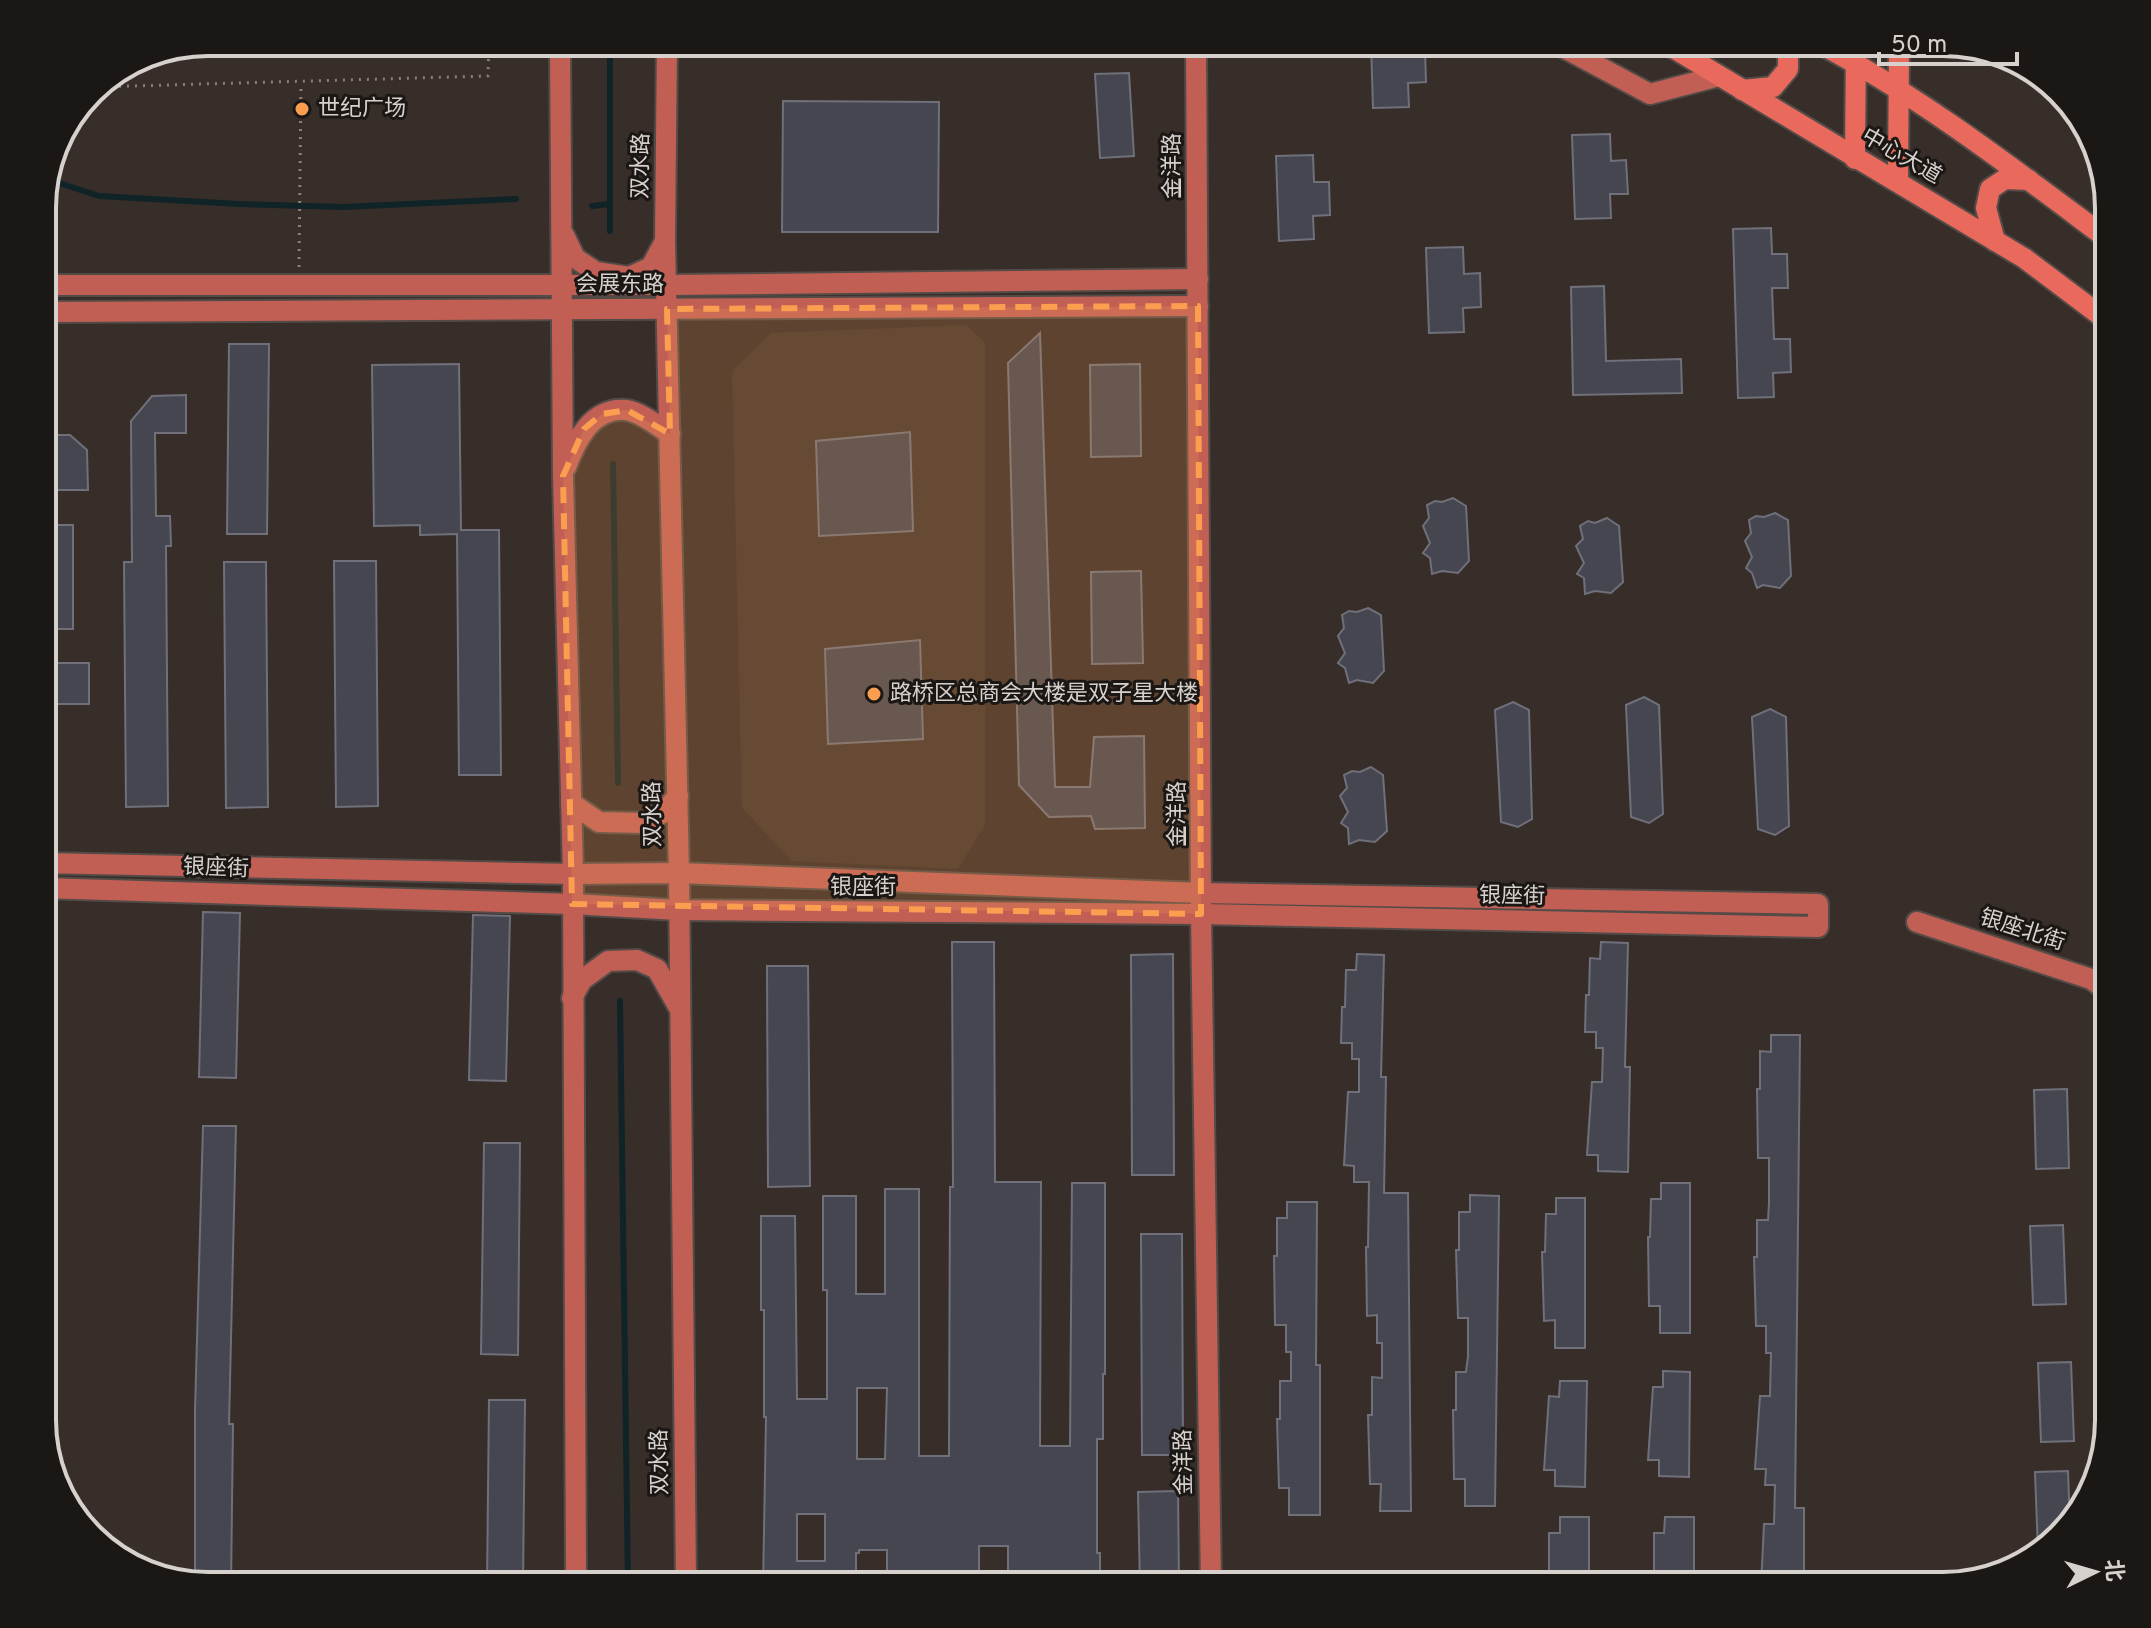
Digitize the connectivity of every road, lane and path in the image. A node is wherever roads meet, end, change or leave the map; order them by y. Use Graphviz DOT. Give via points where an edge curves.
graph roads {
  1 [pos="489,56"];
  2 [pos="560,56"];
  3 [pos="667,56"];
  4 [pos="1196,56"];
  5 [pos="1579,56"];
  6 [pos="1686,56"];
  7 [pos="1788,56"];
  8 [pos="1856,56"];
  9 [pos="1861,56"];
  10 [pos="1899,56"];
  11 [pos="1719,76"];
  12 [pos="301,83"];
  13 [pos="117,87"];
  14 [pos="1742,90"];
  15 [pos="1899,90"];
  16 [pos="1855,159"];
  17 [pos="2029,180"];
  18 [pos="1898,182"];
  19 [pos="561,228"];
  20 [pos="2095,230"];
  21 [pos="665,241"];
  22 [pos="1995,241"];
  23 [pos="300,243"];
  24 [pos="1198,279"];
  25 [pos="56,285"];
  26 [pos="561,285"];
  27 [pos="667,285"];
  28 [pos="1198,306"];
  29 [pos="563,309"];
  30 [pos="667,309"];
  31 [pos="2095,311"];
  32 [pos="56,312"];
  33 [pos="670,434"];
  34 [pos="563,476"];
  35 [pos="678,796"];
  36 [pos="571,803"];
  37 [pos="56,863"];
  38 [pos="679,873"];
  39 [pos="573,874"];
  40 [pos="56,888"];
  41 [pos="1202,893"];
  42 [pos="572,904"];
  43 [pos="678,910"];
  44 [pos="1201,914"];
  45 [pos="1917,922"];
  46 [pos="2095,982"];
  47 [pos="572,998"];
  48 [pos="680,1009"];
  49 [pos="576,1572"];
  50 [pos="686,1572"];
  51 [pos="1211,1572"];
  1 -- 12 [label="path" via="488,76"];
  2 -- 19 [label="main road"];
  3 -- 21 [label="main road, 双水路"];
  4 -- 24 [label="main road, 金洋路"];
  5 -- 11 [label="main road" via="1650,94"];
  6 -- 11 [label="main road, 中心大道"];
  7 -- 14 [label="main road" via="1788,69 1773,87"];
  8 -- 16 [label="main road"];
  9 -- 15 [label="main road"];
  10 -- 15 [label="main road"];
  11 -- 14 [label="main road, 中心大道"];
  12 -- 13 [label="path"];
  12 -- 23 [label="path"];
  14 -- 16 [label="main road, 中心大道"];
  15 -- 17 [label="main road"];
  15 -- 18 [label="main road"];
  16 -- 18 [label="main road, 中心大道"];
  17 -- 20 [label="main road"];
  17 -- 22 [label="main road" via="2005,179 1990,189 1986,208"];
  18 -- 22 [label="main road, 中心大道"];
  19 -- 21 [label="main road" via="575,258 596,272 629,277 651,267"];
  19 -- 26 [label="main road"];
  21 -- 27 [label="main road, 双水路"];
  22 -- 31 [label="main road, 中心大道"];
  24 -- 27 [label="main road, 会展东路"];
  24 -- 28 [label="main road, 金洋路"];
  25 -- 26 [label="main road, 会展东路"];
  26 -- 27 [label="main road, 会展东路"];
  26 -- 29 [label="main road"];
  27 -- 30 [label="main road, 双水路"];
  28 -- 30 [label="main road, 会展东路"];
  28 -- 41 [label="main road, 金洋路"];
  29 -- 30 [label="main road, 会展东路"];
  29 -- 32 [label="main road, 会展东路"];
  29 -- 34 [label="main road"];
  30 -- 33 [label="main road, 双水路"];
  33 -- 34 [label="main road" via="627,410 602,414 584,429"];
  33 -- 35 [label="main road, 双水路"];
  34 -- 36 [label="main road"];
  35 -- 36 [label="main road" via="644,823 599,822"];
  35 -- 38 [label="main road, 双水路"];
  36 -- 39 [label="main road"];
  37 -- 39 [label="main road, 银座街"];
  38 -- 39 [label="main road, 银座街"];
  38 -- 41 [label="main road, 银座街"];
  38 -- 43 [label="main road, 双水路"];
  39 -- 42 [label="main road"];
  40 -- 42 [label="main road, 银座街"];
  41 -- 44 [label="main road, 金洋路"];
  41 -- 44 [label="main road, 银座街" via="1818,904 1818,927"];
  42 -- 43 [label="main road, 银座街"];
  42 -- 47 [label="main road"];
  43 -- 44 [label="main road, 银座街"];
  43 -- 48 [label="main road, 双水路"];
  44 -- 51 [label="main road, 金洋路"];
  45 -- 46 [label="main road, 银座北街"];
  47 -- 48 [label="main road" via="582,980 608,961 637,960 657,969"];
  47 -- 49 [label="main road"];
  48 -- 50 [label="main road, 双水路"];
}
